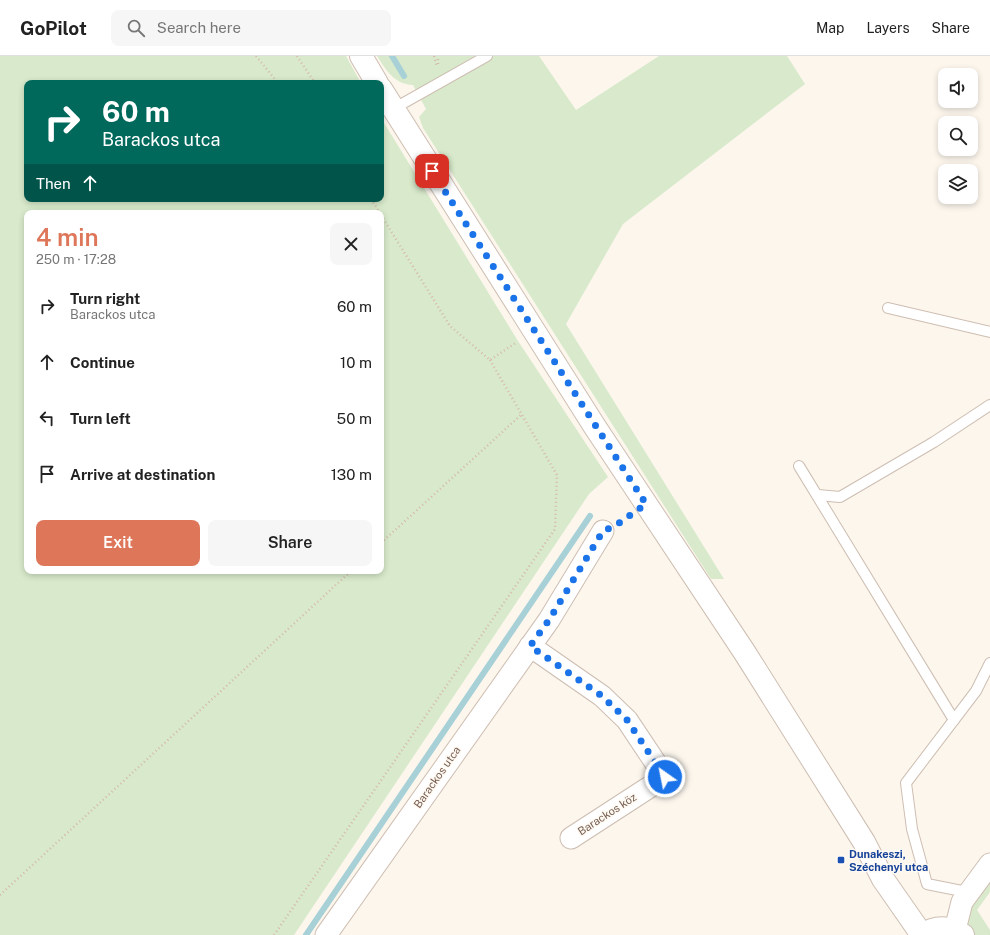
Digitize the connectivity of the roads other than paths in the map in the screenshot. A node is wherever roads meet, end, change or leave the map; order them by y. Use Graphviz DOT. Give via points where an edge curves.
graph roads {
  1 [pos="361,56"];
  2 [pos="487,56"];
  3 [pos="375,80"];
  4 [pos="384,94"];
  5 [pos="393,110"];
  6 [pos="888,308"];
  7 [pos="990,332"];
  8 [pos="990,405"];
  9 [pos="799,466"];
  10 [pos="818,495"];
  11 [pos="603,531"];
  12 [pos="530,646"];
  13 [pos="990,663"];
  14 [pos="954,720"];
  15 [pos="571,838"];
  16 [pos="990,864"];
  17 [pos="967,892"];
  18 [pos="959,933"];
  19 [pos="326,935"];
  20 [pos="922,935"];
  1 -- 3 [label="street"];
  2 -- 5 [label="lane"];
  4 -- 5 [label="street"];
  5 -- 20 [label="street" via="595,426 745,653 864,842 882,879"];
  6 -- 7 [label="lane"];
  8 -- 10 [label="lane" via="934,442 840,497"];
  9 -- 10 [label="lane"];
  10 -- 14 [label="lane"];
  11 -- 12 [label="street, Barackos utca" via="549,620"];
  12 -- 15 [label="street, Barackos köz" via="602,696 627,720 665,777"];
  12 -- 19 [label="street, Barackos utca"];
  13 -- 14 [label="lane" via="976,691"];
  14 -- 17 [label="lane" via="906,783 912,829 927,884"];
  16 -- 17 [label="street"];
  17 -- 18 [label="street" via="962,902"];
  18 -- 20 [label="street" via="940,928 929,930"];
}
